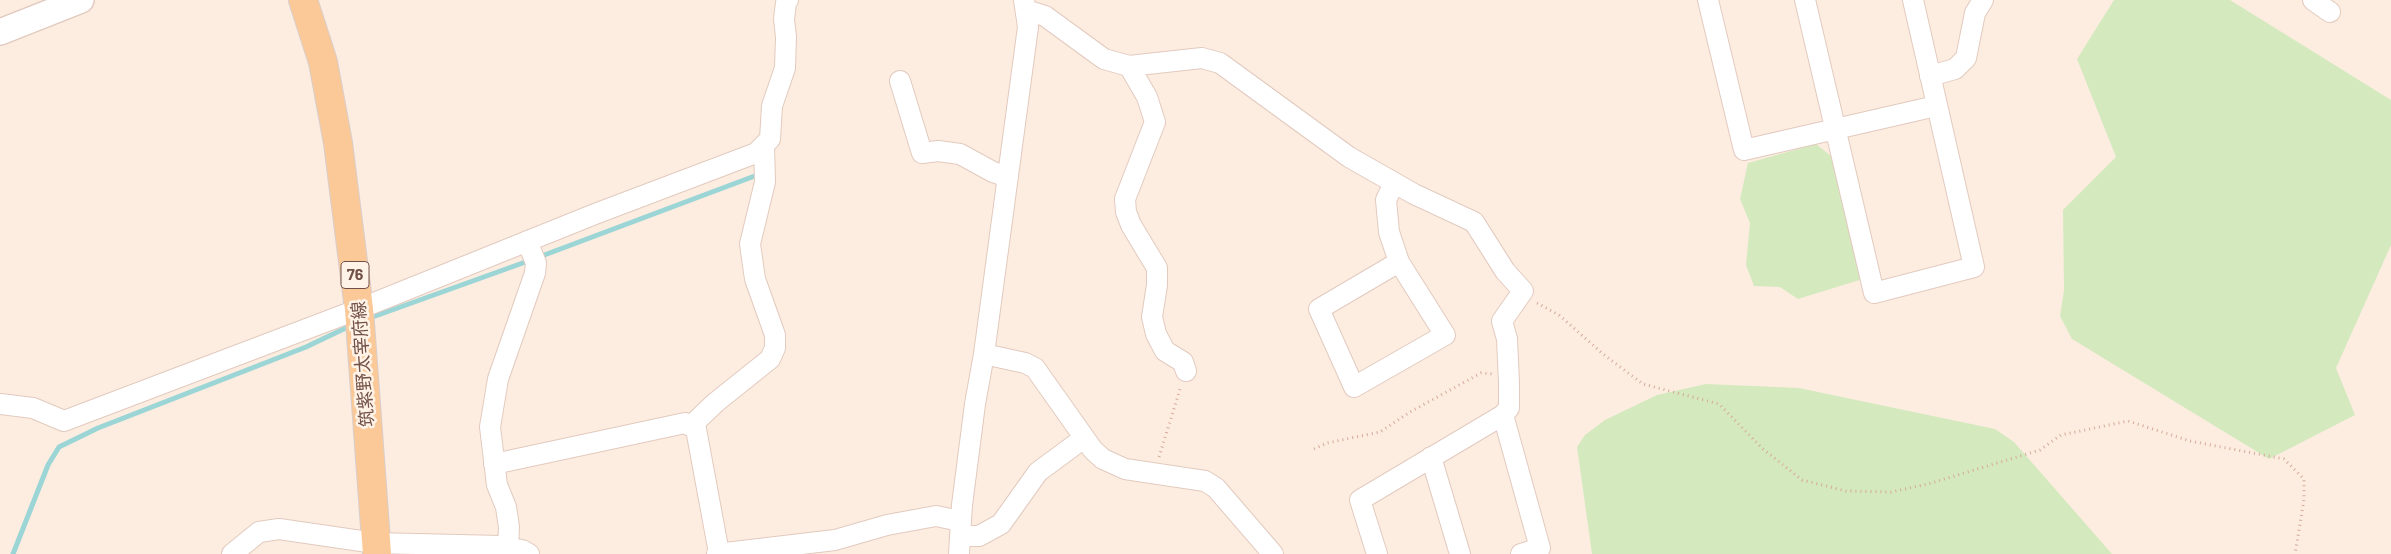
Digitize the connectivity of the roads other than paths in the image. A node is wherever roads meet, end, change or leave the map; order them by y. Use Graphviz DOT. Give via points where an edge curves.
graph roads {
  1 [pos="81,0"];
  2 [pos="303,0"];
  3 [pos="788,0"];
  4 [pos="1708,0"];
  5 [pos="1806,0"];
  6 [pos="1913,0"];
  7 [pos="1983,0"];
  8 [pos="2313,0"];
  9 [pos="1025,5"];
  10 [pos="2330,12"];
  11 [pos="0,32"];
  12 [pos="1129,66"];
  13 [pos="1930,76"];
  14 [pos="900,81"];
  15 [pos="1936,106"];
  16 [pos="1836,129"];
  17 [pos="764,145"];
  18 [pos="1008,177"];
  19 [pos="1394,183"];
  20 [pos="527,241"];
  21 [pos="1399,262"];
  22 [pos="359,309"];
  23 [pos="984,354"];
  24 [pos="1186,371"];
  25 [pos="0,404"];
  26 [pos="1503,414"];
  27 [pos="691,426"];
  28 [pos="1084,438"];
  29 [pos="1431,457"];
  30 [pos="494,464"];
  31 [pos="960,537"];
  32 [pos="376,548"];
  33 [pos="508,548"];
  34 [pos="232,554"];
  35 [pos="529,554"];
  36 [pos="718,554"];
  37 [pos="1273,554"];
  38 [pos="1377,554"];
  39 [pos="1460,554"];
  40 [pos="1521,554"];
  1 -- 11 [label="street"];
  2 -- 22 [label="main road, 筑紫野太宰府線 / 76" via="324,62"];
  3 -- 17 [label="street" via="784,19 785,68 772,106 770,139"];
  4 -- 16 [label="street" via="1744,150"];
  5 -- 16 [label="street"];
  6 -- 13 [label="street"];
  7 -- 13 [label="street" via="1975,13 1966,58 1956,69"];
  8 -- 10 [label="street"];
  9 -- 12 [label="street" via="1104,59"];
  9 -- 18 [label="street" via="1028,27"];
  12 -- 19 [label="street" via="1202,58 1220,63 1349,157"];
  12 -- 24 [label="street" via="1147,97 1156,122 1126,199 1126,212 1156,268 1152,317 1156,334 1165,351 1183,362"];
  13 -- 15 [label="street"];
  14 -- 18 [label="street" via="922,153 960,154"];
  15 -- 16 [label="street"];
  15 -- 16 [label="street" via="1974,267 1874,293"];
  17 -- 20 [label="street" via="756,153"];
  17 -- 27 [label="street" via="765,182 750,244 755,278 775,335 775,348 770,359"];
  18 -- 23 [label="street"];
  19 -- 21 [label="street" via="1386,200 1388,232"];
  19 -- 26 [label="street" via="1474,222 1505,272 1523,291 1502,320 1507,339 1509,408"];
  20 -- 22 [label="street"];
  20 -- 30 [label="street" via="536,263 535,273 498,379 490,427"];
  21 -- 21 [label="street" via="1445,335 1354,387 1319,308"];
  22 -- 25 [label="street" via="64,421 33,408"];
  22 -- 32 [label="main road, 筑紫野太宰府線 / 76"];
  23 -- 28 [label="street" via="1036,368"];
  23 -- 31 [label="street"];
  26 -- 29 [label="street"];
  26 -- 40 [label="street" via="1540,548"];
  27 -- 30 [label="street" via="685,423"];
  27 -- 36 [label="street" via="696,429"];
  28 -- 31 [label="street" via="1038,472 1001,524 979,536"];
  28 -- 37 [label="street" via="1103,458 1125,469 1205,481 1216,488"];
  29 -- 38 [label="street" via="1360,500"];
  29 -- 39 [label="street"];
  30 -- 33 [label="street" via="497,485 506,507"];
  31 -- 36 [label="street" via="936,516 887,525 835,540"];
  32 -- 33 [label="street"];
  32 -- 34 [label="street" via="279,529 259,532"];
  33 -- 35 [label="street"];
}
